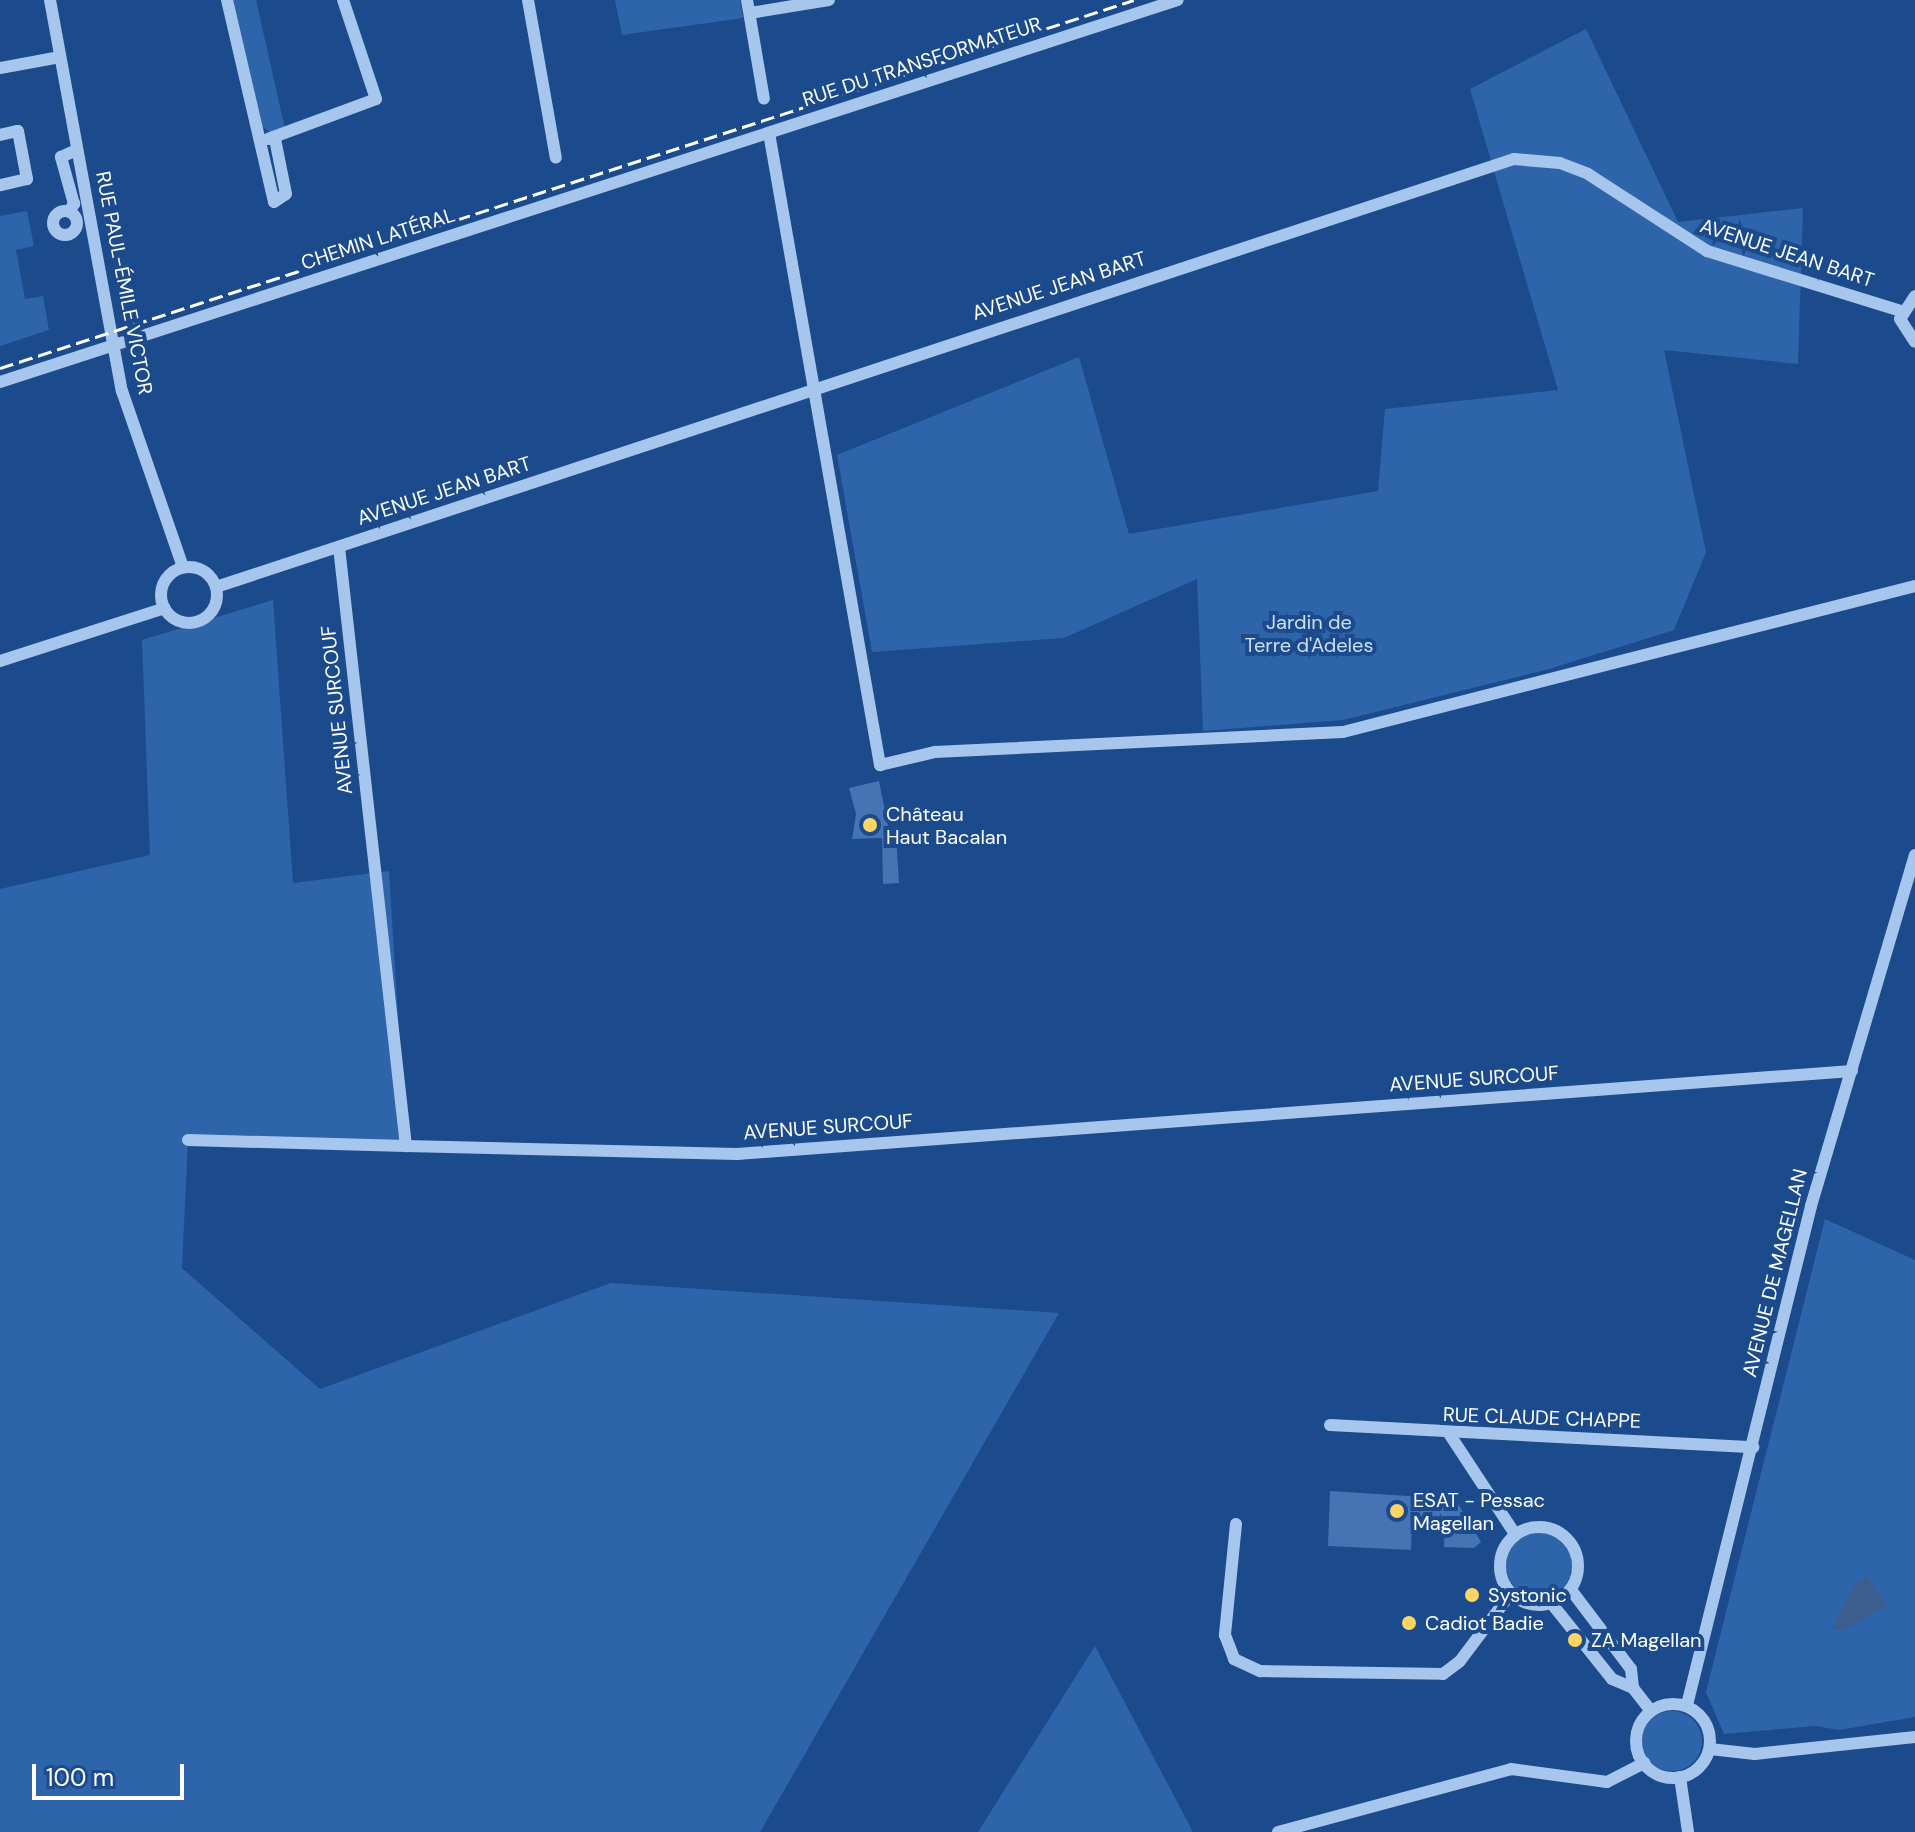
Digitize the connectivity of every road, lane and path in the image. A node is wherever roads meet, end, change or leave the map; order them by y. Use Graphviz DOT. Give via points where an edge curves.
graph roads {
  1 [pos="50,0"];
  2 [pos="227,0"];
  3 [pos="343,0"];
  4 [pos="528,0"];
  5 [pos="829,0"];
  6 [pos="1178,0"];
  7 [pos="749,7"];
  8 [pos="60,57"];
  9 [pos="0,68"];
  10 [pos="764,99"];
  11 [pos="769,133"];
  12 [pos="0,135"];
  13 [pos="275,139"];
  14 [pos="257,141"];
  15 [pos="77,150"];
  16 [pos="556,158"];
  17 [pos="0,185"];
  18 [pos="69,211"];
  19 [pos="1915,296"];
  20 [pos="1901,311"];
  21 [pos="1915,342"];
  22 [pos="0,382"];
  23 [pos="812,390"];
  24 [pos="339,547"];
  25 [pos="183,567"];
  26 [pos="1915,586"];
  27 [pos="216,587"];
  28 [pos="165,608"];
  29 [pos="0,661"];
  30 [pos="1915,855"];
  31 [pos="1852,1071"];
  32 [pos="188,1140"];
  33 [pos="406,1146"];
  34 [pos="1330,1425"];
  35 [pos="1450,1435"];
  36 [pos="1753,1447"];
  37 [pos="1236,1524"];
  38 [pos="1515,1534"];
  39 [pos="1571,1590"];
  40 [pos="1511,1593"];
  41 [pos="1552,1604"];
  42 [pos="1633,1688"];
  43 [pos="1687,1705"];
  44 [pos="1650,1710"];
  45 [pos="1915,1737"];
  46 [pos="1710,1749"];
  47 [pos="1644,1763"];
  48 [pos="1680,1777"];
  49 [pos="1278,1832"];
  50 [pos="1688,1832"];
  1 -- 8 [label="street, RUE PAUL-ÉMILE VICTOR"];
  2 -- 14 [label="street"];
  3 -- 13 [label="street" via="376,99"];
  4 -- 16 [label="street"];
  5 -- 7 [label="street"];
  6 -- 11 [label="street, RUE DU TRANSFORMATEUR"];
  7 -- 10 [label="street"];
  8 -- 9 [label="street"];
  8 -- 15 [label="street, RUE PAUL-ÉMILE VICTOR"];
  11 -- 22 [label="street, CHEMIN LATÉRAL"];
  11 -- 23 [label="street"];
  12 -- 17 [label="street" via="18,131 27,179"];
  13 -- 14 [label="street"];
  13 -- 14 [label="street" via="286,194 281,201 269,197"];
  15 -- 18 [label="street" via="61,157 74,204"];
  15 -- 25 [label="street, RUE PAUL-ÉMILE VICTOR" via="122,391"];
  19 -- 20 [label="street"];
  20 -- 21 [label="street" via="1902,327"];
  20 -- 23 [label="street, AVENUE JEAN BART" via="1707,251 1588,174 1560,163 1514,159"];
  23 -- 24 [label="street, AVENUE JEAN BART"];
  23 -- 26 [label="street" via="880,765 935,752 1343,732"];
  24 -- 27 [label="street, AVENUE JEAN BART"];
  24 -- 33 [label="street, AVENUE SURCOUF"];
  25 -- 27 [label="street" via="200,569"];
  25 -- 28 [label="street" via="164,583"];
  27 -- 28 [label="street" via="215,604 204,618 187,622"];
  28 -- 29 [label="street"];
  30 -- 31 [label="street, AVENUE DE MAGELLAN"];
  31 -- 33 [label="street, AVENUE SURCOUF" via="737,1154"];
  31 -- 36 [label="street, AVENUE DE MAGELLAN" via="1811,1206"];
  32 -- 33 [label="street"];
  34 -- 35 [label="street, RUE CLAUDE CHAPPE"];
  35 -- 36 [label="street, RUE CLAUDE CHAPPE"];
  35 -- 38 [label="street"];
  36 -- 43 [label="street, AVENUE DE MAGELLAN"];
  37 -- 40 [label="street" via="1225,1635 1234,1659 1260,1671 1443,1674"];
  38 -- 39 [label="street" via="1535,1526 1571,1541 1579,1559"];
  38 -- 40 [label="street" via="1501,1555 1501,1575"];
  39 -- 41 [label="street"];
  39 -- 42 [label="street" via="1631,1669"];
  40 -- 41 [label="street" via="1526,1602"];
  41 -- 42 [label="street" via="1612,1679"];
  42 -- 44 [label="street"];
  43 -- 44 [label="street" via="1668,1703"];
  43 -- 46 [label="street" via="1710,1731"];
  44 -- 47 [label="street" via="1634,1741"];
  45 -- 46 [label="street" via="1755,1754"];
  46 -- 48 [label="street" via="1703,1764"];
  47 -- 48 [label="street" via="1652,1773"];
  47 -- 49 [label="street" via="1607,1782 1511,1769"];
  48 -- 50 [label="street"];
}
